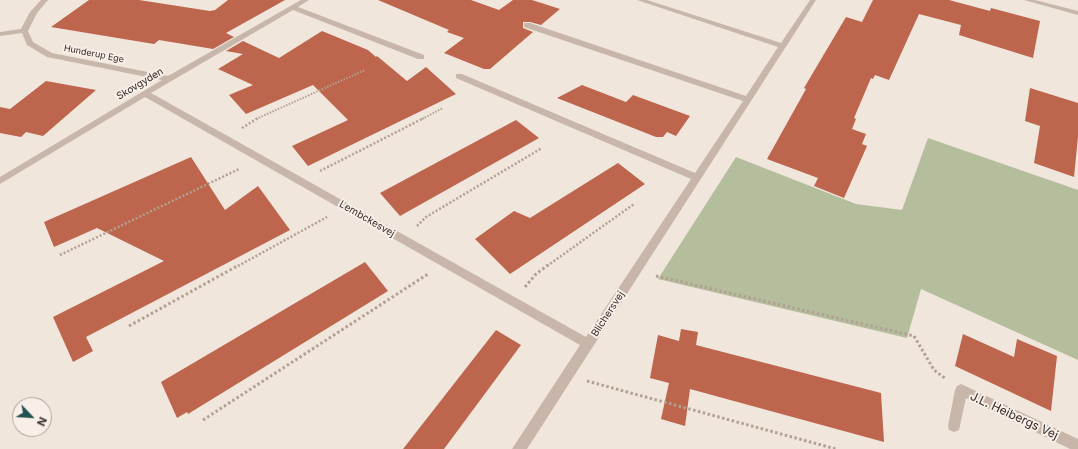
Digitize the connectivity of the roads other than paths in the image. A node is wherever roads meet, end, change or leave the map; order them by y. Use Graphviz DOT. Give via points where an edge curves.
graph roads {
  1 [pos="46,0"];
  2 [pos="306,0"];
  3 [pos="640,0"];
  4 [pos="813,0"];
  5 [pos="1027,0"];
  6 [pos="293,8"];
  7 [pos="1078,13"];
  8 [pos="527,25"];
  9 [pos="24,31"];
  10 [pos="0,34"];
  11 [pos="783,46"];
  12 [pos="421,57"];
  13 [pos="459,76"];
  14 [pos="169,79"];
  15 [pos="146,94"];
  16 [pos="748,100"];
  17 [pos="697,178"];
  18 [pos="0,181"];
  19 [pos="588,344"];
  20 [pos="954,426"];
  21 [pos="1078,446"];
  22 [pos="519,449"];
  1 -- 9 [label="street" via="34,12"];
  2 -- 6 [label="street, Skovgyden"];
  3 -- 11 [label="street"];
  4 -- 11 [label="street, Blichersvej"];
  5 -- 7 [label="street"];
  6 -- 12 [label="street"];
  6 -- 14 [label="street, Skovgyden"];
  8 -- 16 [label="street"];
  9 -- 10 [label="street"];
  9 -- 14 [label="street, Hunderup Ege" via="30,42 50,55"];
  11 -- 16 [label="street, Blichersvej"];
  13 -- 17 [label="street"];
  14 -- 15 [label="street, Skovgyden"];
  15 -- 18 [label="street, Skovgyden"];
  15 -- 19 [label="street, Lembckesvej"];
  16 -- 17 [label="street, Blichersvej"];
  17 -- 19 [label="street, Blichersvej"];
  19 -- 22 [label="street, Blichersvej"];
  20 -- 21 [label="street, J.L. Heibergs Vej" via="961,390"];
}
